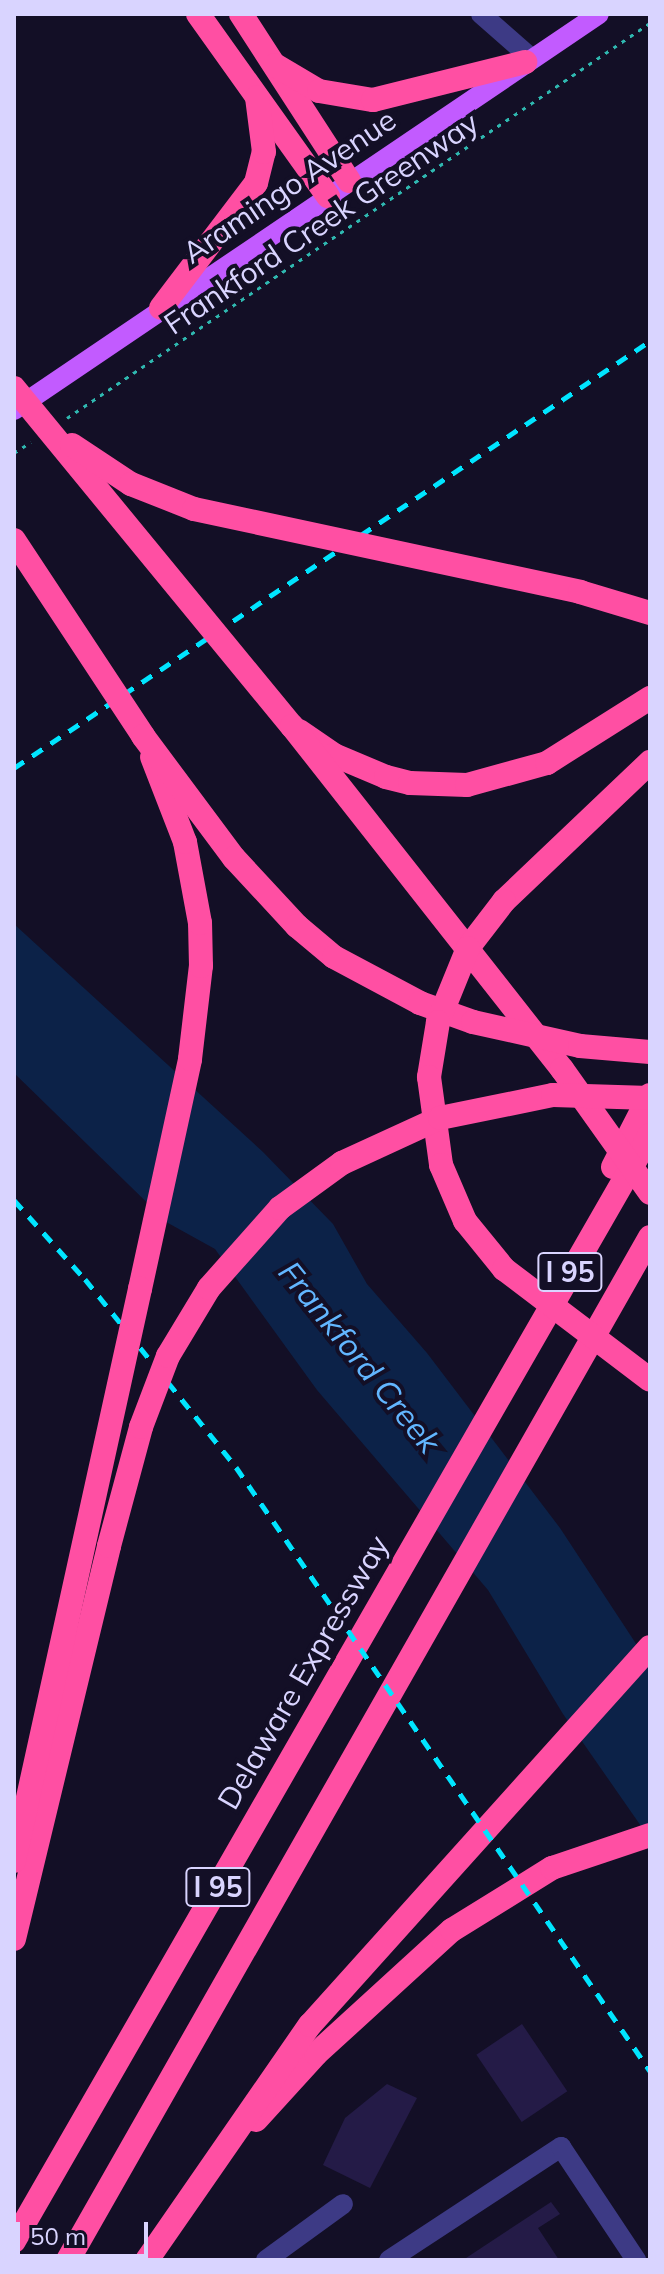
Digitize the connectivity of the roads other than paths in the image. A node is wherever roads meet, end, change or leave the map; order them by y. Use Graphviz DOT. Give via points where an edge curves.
graph roads {
  1 [pos="198,14"];
  2 [pos="241,14"];
  3 [pos="481,14"];
  4 [pos="599,14"];
  5 [pos="528,60"];
  6 [pos="275,65"];
  7 [pos="257,97"];
  8 [pos="349,181"];
  9 [pos="328,196"];
  10 [pos="161,308"];
  11 [pos="14,388"];
  12 [pos="14,410"];
  13 [pos="47,430"];
  14 [pos="14,540"];
  15 [pos="650,613"];
  16 [pos="650,698"];
  17 [pos="292,726"];
  18 [pos="143,736"];
  19 [pos="650,762"];
  20 [pos="650,1052"];
  21 [pos="650,1097"];
  22 [pos="650,1135"];
  23 [pos="650,1193"];
  24 [pos="650,1237"];
  25 [pos="650,1380"];
  26 [pos="490,1408"];
  27 [pos="650,1647"];
  28 [pos="650,1835"];
  29 [pos="14,1861"];
  30 [pos="14,1939"];
  31 [pos="343,2204"];
  32 [pos="178,2210"];
  33 [pos="14,2241"];
  34 [pos="68,2260"];
  35 [pos="147,2260"];
  36 [pos="266,2260"];
  37 [pos="389,2260"];
  38 [pos="636,2260"];
  1 -- 7 [label="highway"];
  2 -- 6 [label="highway"];
  3 -- 5 [label="lane"];
  4 -- 5 [label="main road, Aramingo Avenue"];
  5 -- 6 [label="highway" via="373,100 319,91"];
  5 -- 8 [label="main road, Aramingo Avenue"];
  6 -- 8 [label="highway"];
  7 -- 9 [label="highway"];
  7 -- 10 [label="highway" via="264,152 256,183"];
  8 -- 9 [label="main road, Aramingo Avenue"];
  9 -- 10 [label="main road, Aramingo Avenue"];
  10 -- 12 [label="main road, Aramingo Avenue"];
  11 -- 13 [label="highway, bridge"];
  13 -- 15 [label="highway, bridge" via="161,499 580,592"];
  13 -- 17 [label="highway, bridge"];
  14 -- 18 [label="highway, bridge"];
  16 -- 17 [label="highway, bridge" via="547,763 467,785 386,777 334,755"];
  17 -- 23 [label="highway, bridge" via="562,1069"];
  18 -- 20 [label="highway, bridge" via="264,893 334,957 420,1003 473,1022 580,1046"];
  18 -- 29 [label="highway, bridge" via="173,804 194,883 200,923 198,1008"];
  19 -- 25 [label="highway, bridge" via="504,901 456,970 438,1022 429,1077 441,1165 465,1221 504,1269"];
  21 -- 26 [label="highway"];
  21 -- 30 [label="highway, bridge" via="591,1093 515,1100 405,1130 342,1163 280,1208 209,1288 168,1356 128,1470"];
  22 -- 26 [label="highway, Delaware Expressway / I 95"];
  24 -- 34 [label="highway, I 95"];
  26 -- 33 [label="highway, Delaware Expressway / I 95"];
  27 -- 32 [label="highway" via="310,2025"];
  28 -- 32 [label="highway" via="552,1868 452,1930 316,2054"];
  31 -- 36 [label="lane"];
  32 -- 35 [label="highway"];
  37 -- 38 [label="lane" via="561,2147"];
}
